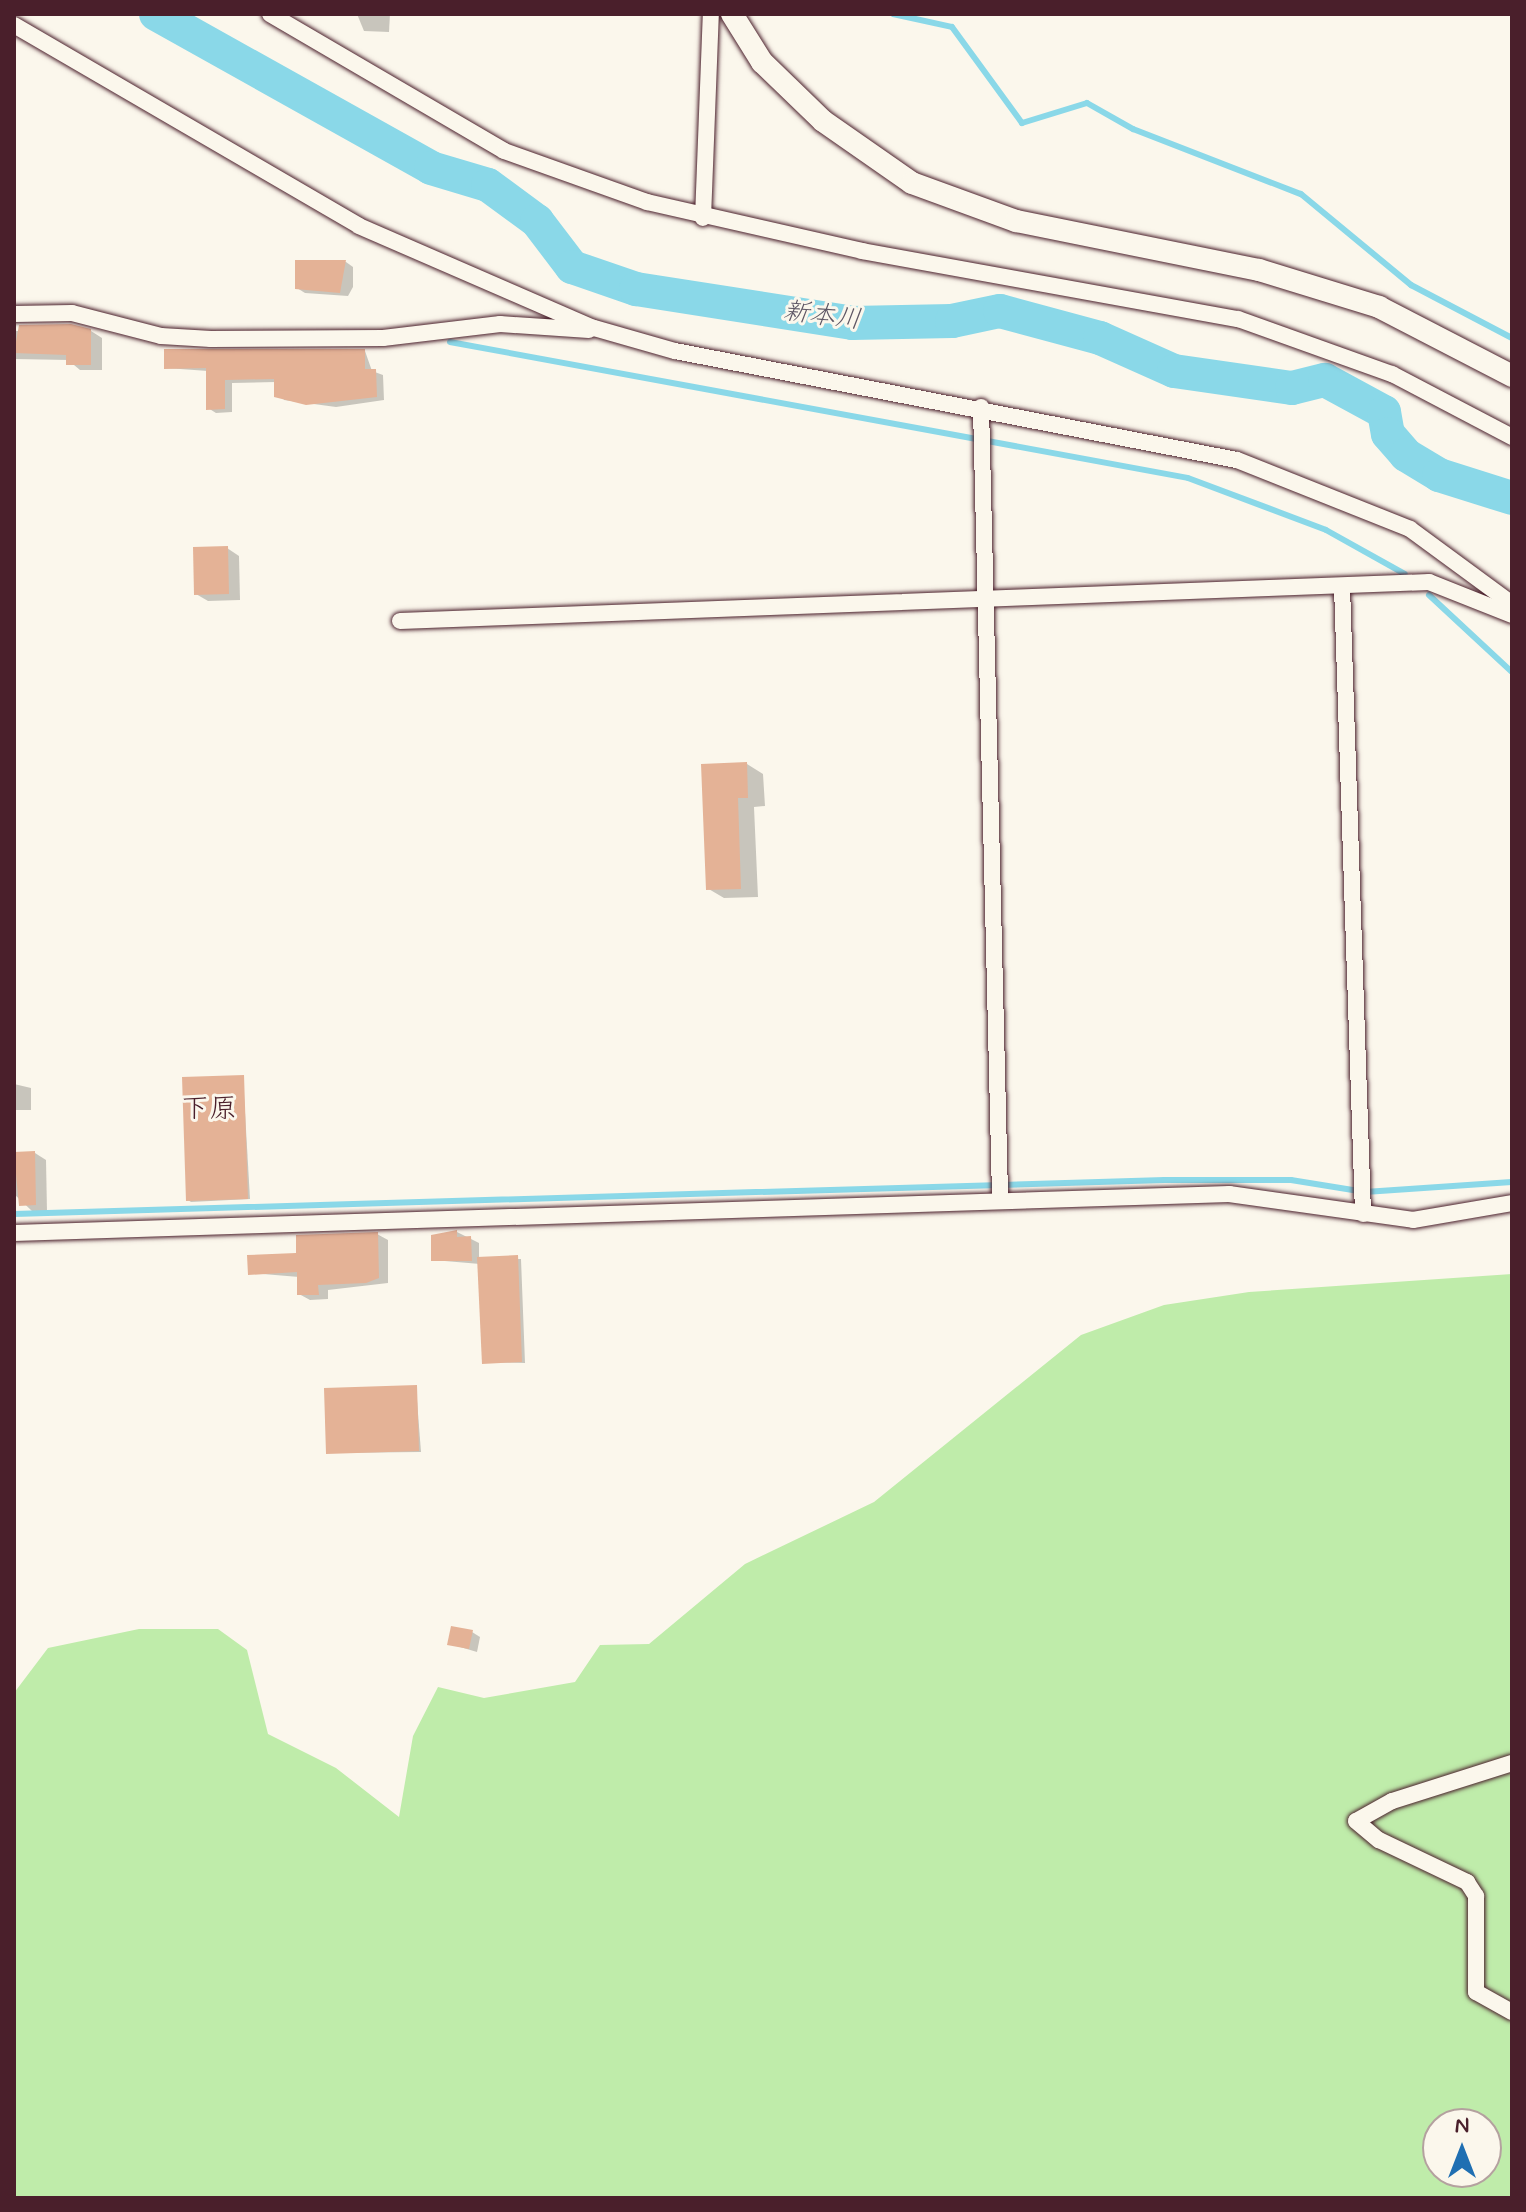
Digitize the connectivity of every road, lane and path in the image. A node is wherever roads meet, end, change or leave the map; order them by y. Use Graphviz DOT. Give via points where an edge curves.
graph roads {
  1 [pos="270,14"];
  2 [pos="711,14"];
  3 [pos="732,14"];
  4 [pos="14,25"];
  5 [pos="703,218"];
  6 [pos="14,314"];
  7 [pos="594,328"];
  8 [pos="1512,376"];
  9 [pos="981,407"];
  10 [pos="1512,437"];
  11 [pos="1342,587"];
  12 [pos="982,598"];
  13 [pos="1512,604"];
  14 [pos="1512,615"];
  15 [pos="400,621"];
  16 [pos="1000,1198"];
  17 [pos="1512,1203"];
  18 [pos="1363,1214"];
  19 [pos="14,1233"];
  20 [pos="1512,1763"];
  21 [pos="1512,2012"];
  1 -- 5 [label="street" via="504,151"];
  2 -- 5 [label="street"];
  3 -- 8 [label="street" via="762,62 823,121 912,183 1016,221 1259,270 1379,307"];
  4 -- 7 [label="street" via="359,226"];
  5 -- 10 [label="street" via="1238,319 1392,374"];
  6 -- 7 [label="street" via="72,313 161,336 224,339 383,338 500,324"];
  7 -- 9 [label="street" via="675,351"];
  9 -- 12 [label="street"];
  9 -- 13 [label="street" via="1162,442 1303,483 1410,529"];
  11 -- 12 [label="street"];
  11 -- 14 [label="street" via="1429,582"];
  11 -- 18 [label="street"];
  12 -- 15 [label="street"];
  12 -- 16 [label="street"];
  16 -- 18 [label="street" via="1262,1193"];
  16 -- 19 [label="street"];
  17 -- 18 [label="street" via="1413,1220"];
  20 -- 21 [label="street" via="1392,1801 1356,1821 1379,1840 1467,1882 1476,1896 1476,1992"];
}
